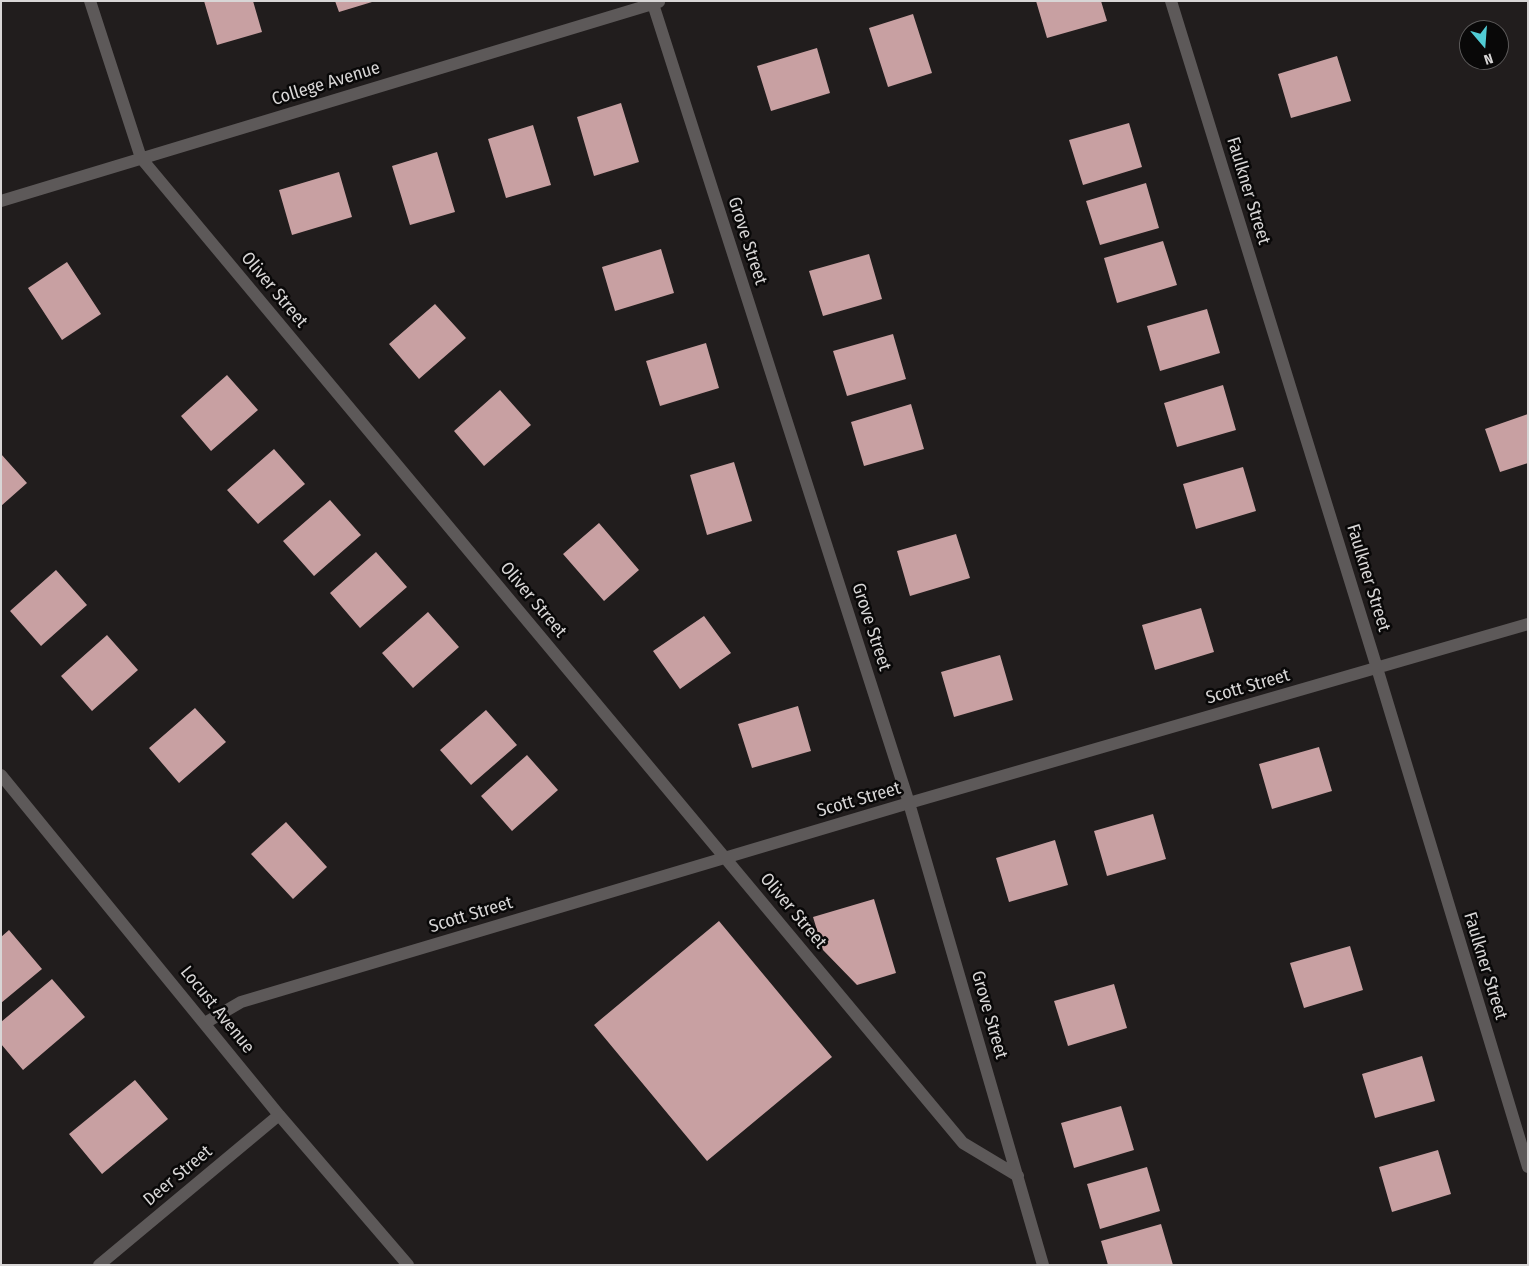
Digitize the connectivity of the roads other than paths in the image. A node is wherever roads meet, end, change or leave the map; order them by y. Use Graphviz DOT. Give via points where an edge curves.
graph roads {
  1 [pos="90,1"];
  2 [pos="1171,1"];
  3 [pos="657,2"];
  4 [pos="141,158"];
  5 [pos="1,200"];
  6 [pos="1528,624"];
  7 [pos="1377,668"];
  8 [pos="1,775"];
  9 [pos="909,803"];
  10 [pos="725,858"];
  11 [pos="205,1023"];
  12 [pos="279,1115"];
  13 [pos="1528,1166"];
  14 [pos="1018,1176"];
  15 [pos="99,1265"];
  16 [pos="408,1265"];
  17 [pos="1043,1265"];
  1 -- 4 [label="street, Oliver Street"];
  2 -- 7 [label="street, Faulkner Street"];
  3 -- 4 [label="street, College Avenue"];
  3 -- 9 [label="street, Grove Street"];
  4 -- 5 [label="street, College Avenue"];
  4 -- 10 [label="street, Oliver Street"];
  6 -- 7 [label="street, Scott Street"];
  7 -- 9 [label="street, Scott Street"];
  7 -- 13 [label="street, Faulkner Street"];
  8 -- 11 [label="street, Locust Avenue"];
  9 -- 10 [label="street, Scott Street"];
  9 -- 14 [label="street, Grove Street"];
  10 -- 11 [label="street, Scott Street" via="241,1002"];
  10 -- 14 [label="street, Oliver Street" via="963,1143"];
  11 -- 12 [label="street, Locust Avenue"];
  12 -- 15 [label="street, Deer Street"];
  12 -- 16 [label="street, Locust Avenue"];
  14 -- 17 [label="street, Grove Street"];
}
